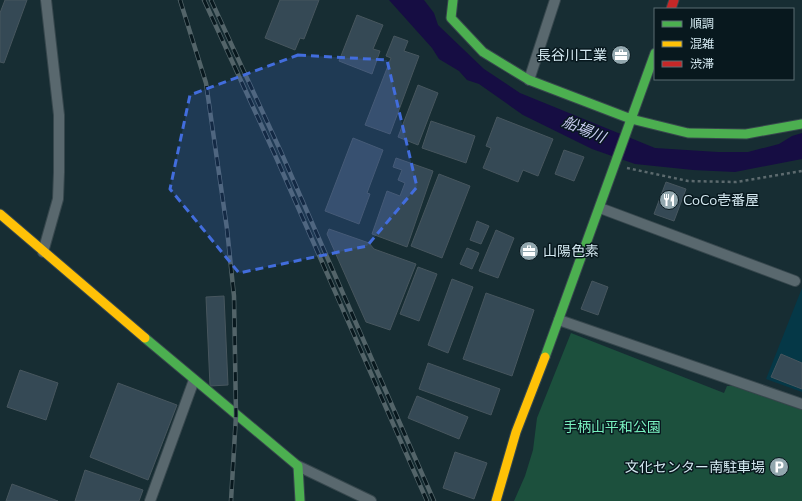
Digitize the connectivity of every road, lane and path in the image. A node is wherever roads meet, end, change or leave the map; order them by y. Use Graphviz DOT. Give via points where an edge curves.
graph roads {
  1 [pos="46,0"];
  2 [pos="453,0"];
  3 [pos="555,0"];
  4 [pos="654,56"];
  5 [pos="529,80"];
  6 [pos="631,119"];
  7 [pos="802,124"];
  8 [pos="614,165"];
  9 [pos="802,171"];
  10 [pos="600,208"];
  11 [pos="0,214"];
  12 [pos="43,252"];
  13 [pos="795,281"];
  14 [pos="559,320"];
  15 [pos="194,380"];
  16 [pos="802,404"];
  17 [pos="298,466"];
  18 [pos="150,501"];
  19 [pos="300,501"];
  20 [pos="371,501"];
  21 [pos="496,501"];
  1 -- 12 [label="street" via="59,115 60,172 58,199"];
  2 -- 5 [label="street" via="451,18 483,52"];
  3 -- 5 [label="street"];
  4 -- 6 [label="street"];
  5 -- 6 [label="street"];
  6 -- 7 [label="street" via="688,133 746,134"];
  6 -- 8 [label="street"];
  8 -- 9 [label="path" via="688,181 736,182"];
  8 -- 10 [label="street"];
  10 -- 13 [label="street"];
  10 -- 14 [label="street"];
  11 -- 12 [label="street"];
  12 -- 15 [label="street"];
  14 -- 16 [label="street"];
  14 -- 21 [label="street" via="517,432"];
  15 -- 17 [label="street"];
  15 -- 18 [label="street"];
  17 -- 19 [label="street"];
  17 -- 20 [label="street"];
}
